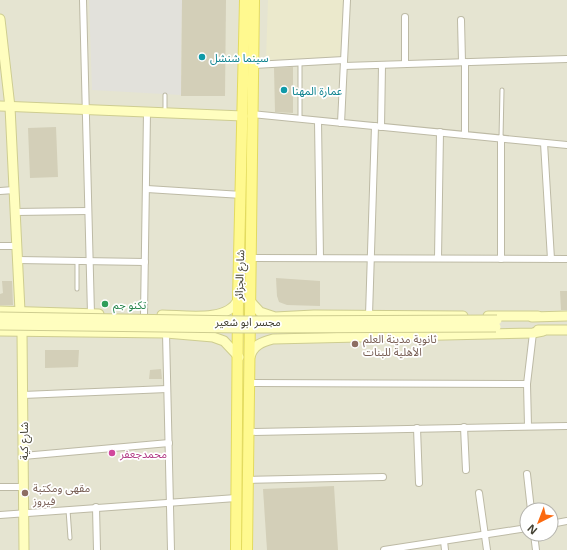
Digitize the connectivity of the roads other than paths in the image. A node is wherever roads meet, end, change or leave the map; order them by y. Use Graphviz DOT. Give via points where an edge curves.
graph roads {
  1 [pos="83,0"];
  2 [pos="245,0"];
  3 [pos="254,0"];
  4 [pos="347,0"];
  5 [pos="405,17"];
  6 [pos="0,19"];
  7 [pos="461,20"];
  8 [pos="567,59"];
  9 [pos="300,62"];
  10 [pos="464,62"];
  11 [pos="344,63"];
  12 [pos="405,64"];
  13 [pos="253,65"];
  14 [pos="382,65"];
  15 [pos="502,90"];
  16 [pos="165,94"];
  17 [pos="0,106"];
  18 [pos="10,107"];
  19 [pos="85,110"];
  20 [pos="148,112"];
  21 [pos="165,113"];
  22 [pos="248,115"];
  23 [pos="300,119"];
  24 [pos="318,121"];
  25 [pos="341,123"];
  26 [pos="378,126"];
  27 [pos="440,132"];
  28 [pos="465,135"];
  29 [pos="501,138"];
  30 [pos="544,142"];
  31 [pos="567,145"];
  32 [pos="147,189"];
  33 [pos="14,190"];
  34 [pos="0,191"];
  35 [pos="242,195"];
  36 [pos="88,211"];
  37 [pos="15,212"];
  38 [pos="0,246"];
  39 [pos="17,246"];
  40 [pos="250,258"];
  41 [pos="320,258"];
  42 [pos="370,258"];
  43 [pos="438,258"];
  44 [pos="500,259"];
  45 [pos="551,259"];
  46 [pos="567,259"];
  47 [pos="18,260"];
  48 [pos="90,260"];
  49 [pos="77,261"];
  50 [pos="145,262"];
  51 [pos="77,289"];
  52 [pos="238,300"];
  53 [pos="250,301"];
  54 [pos="0,311"];
  55 [pos="20,311"];
  56 [pos="91,314"];
  57 [pos="144,315"];
  58 [pos="369,315"];
  59 [pos="212,316"];
  60 [pos="538,316"];
  61 [pos="567,316"];
  62 [pos="0,317"];
  63 [pos="275,317"];
  64 [pos="497,323"];
  65 [pos="0,325"];
  66 [pos="543,330"];
  67 [pos="567,330"];
  68 [pos="0,331"];
  69 [pos="22,332"];
  70 [pos="166,333"];
  71 [pos="533,333"];
  72 [pos="213,337"];
  73 [pos="279,338"];
  74 [pos="239,357"];
  75 [pos="250,357"];
  76 [pos="249,383"];
  77 [pos="527,384"];
  78 [pos="167,389"];
  79 [pos="22,395"];
  80 [pos="528,426"];
  81 [pos="567,426"];
  82 [pos="464,427"];
  83 [pos="417,428"];
  84 [pos="249,432"];
  85 [pos="169,443"];
  86 [pos="23,456"];
  87 [pos="466,470"];
  88 [pos="527,474"];
  89 [pos="383,477"];
  90 [pos="247,480"];
  91 [pos="418,483"];
  92 [pos="0,487"];
  93 [pos="23,487"];
  94 [pos="479,493"];
  95 [pos="236,498"];
  96 [pos="170,502"];
  97 [pos="530,502"];
  98 [pos="96,507"];
  99 [pos="67,509"];
  100 [pos="24,512"];
  101 [pos="0,515"];
  102 [pos="519,529"];
  103 [pos="485,534"];
  104 [pos="70,538"];
  105 [pos="444,540"];
  106 [pos="24,550"];
  107 [pos="97,550"];
  108 [pos="171,550"];
  109 [pos="236,550"];
  110 [pos="247,550"];
  111 [pos="384,550"];
  112 [pos="445,550"];
  113 [pos="487,550"];
  1 -- 19 [label="street"];
  2 -- 22 [label="main road, شارع الجزائر"];
  3 -- 13 [label="main road, شارع الجزائر"];
  4 -- 11 [label="street"];
  5 -- 12 [label="street"];
  6 -- 18 [label="main road"];
  7 -- 10 [label="street"];
  8 -- 10 [label="street"];
  9 -- 11 [label="street"];
  9 -- 13 [label="street"];
  9 -- 23 [label="lane"];
  10 -- 12 [label="street"];
  10 -- 28 [label="street"];
  11 -- 14 [label="street"];
  11 -- 25 [label="street"];
  12 -- 14 [label="street"];
  13 -- 22 [label="main road, شارع الجزائر"];
  14 -- 26 [label="street"];
  15 -- 29 [label="lane"];
  16 -- 21 [label="lane"];
  17 -- 18 [label="main road"];
  18 -- 19 [label="main road"];
  18 -- 33 [label="main road"];
  19 -- 20 [label="main road"];
  19 -- 36 [label="street"];
  20 -- 21 [label="main road"];
  20 -- 32 [label="street"];
  21 -- 22 [label="main road"];
  22 -- 23 [label="street"];
  22 -- 35 [label="main road, شارع الجزائر"];
  22 -- 40 [label="main road, شارع الجزائر"];
  23 -- 24 [label="street"];
  24 -- 25 [label="street"];
  24 -- 41 [label="street"];
  25 -- 26 [label="street"];
  26 -- 27 [label="street"];
  26 -- 42 [label="street"];
  27 -- 28 [label="street"];
  27 -- 43 [label="street"];
  28 -- 29 [label="street"];
  29 -- 30 [label="street"];
  29 -- 44 [label="street"];
  30 -- 31 [label="street"];
  30 -- 45 [label="street"];
  32 -- 35 [label="street"];
  32 -- 50 [label="street"];
  33 -- 34 [label="street"];
  33 -- 37 [label="main road"];
  35 -- 52 [label="main road, شارع الجزائر"];
  36 -- 37 [label="street"];
  36 -- 48 [label="street"];
  37 -- 39 [label="main road"];
  38 -- 39 [label="street"];
  39 -- 47 [label="main road"];
  40 -- 41 [label="street"];
  40 -- 53 [label="main road, شارع الجزائر"];
  41 -- 42 [label="street"];
  42 -- 43 [label="street"];
  42 -- 58 [label="street"];
  43 -- 44 [label="street"];
  44 -- 45 [label="street"];
  45 -- 46 [label="street"];
  47 -- 49 [label="street"];
  47 -- 55 [label="main road"];
  48 -- 49 [label="street"];
  48 -- 50 [label="street"];
  48 -- 56 [label="street"];
  49 -- 51 [label="lane"];
  50 -- 57 [label="street"];
  52 -- 59 [label="main road" via="230,310"];
  52 -- 74 [label="main road, شارع الجزائر"];
  53 -- 63 [label="main road" via="260,312"];
  53 -- 75 [label="main road, شارع الجزائر"];
  54 -- 55 [label="main road"];
  55 -- 56 [label="main road"];
  56 -- 57 [label="main road"];
  57 -- 59 [label="main road"];
  58 -- 60 [label="main road"];
  58 -- 63 [label="main road" via="314,314"];
  59 -- 72 [label="main road" via="222,320 225,329"];
  60 -- 61 [label="main road"];
  60 -- 64 [label="main road"];
  62 -- 64 [label="main road, مجسر ابو شعير, bridge"];
  63 -- 73 [label="main road" via="267,322 266,329 271,335"];
  64 -- 65 [label="main road, مجسر ابو شعير, bridge" via="244,328"];
  64 -- 66 [label="main road"];
  66 -- 67 [label="main road"];
  66 -- 71 [label="main road"];
  68 -- 69 [label="main road"];
  69 -- 70 [label="main road"];
  69 -- 79 [label="main road, شارع كية"];
  70 -- 72 [label="main road"];
  70 -- 78 [label="street"];
  71 -- 73 [label="main road"];
  71 -- 77 [label="street"];
  72 -- 74 [label="main road" via="224,341"];
  73 -- 75 [label="main road" via="259,344"];
  74 -- 95 [label="main road, شارع الجزائر"];
  75 -- 76 [label="main road, شارع الجزائر"];
  76 -- 77 [label="street"];
  76 -- 84 [label="main road, شارع الجزائر"];
  77 -- 80 [label="street"];
  78 -- 79 [label="street"];
  78 -- 85 [label="street"];
  79 -- 86 [label="main road, شارع كية"];
  80 -- 81 [label="street"];
  80 -- 82 [label="street"];
  82 -- 83 [label="street"];
  82 -- 87 [label="street"];
  83 -- 84 [label="street"];
  83 -- 91 [label="street"];
  84 -- 90 [label="main road, شارع الجزائر"];
  85 -- 86 [label="street"];
  85 -- 96 [label="street"];
  86 -- 93 [label="main road, شارع كية"];
  88 -- 97 [label="street"];
  89 -- 90 [label="street"];
  90 -- 110 [label="main road, شارع الجزائر"];
  92 -- 93 [label="street"];
  93 -- 100 [label="main road, شارع كية"];
  94 -- 103 [label="street"];
  95 -- 96 [label="street"];
  95 -- 109 [label="main road, شارع الجزائر"];
  96 -- 98 [label="street"];
  96 -- 108 [label="street"];
  98 -- 99 [label="street"];
  98 -- 107 [label="street"];
  99 -- 100 [label="street"];
  99 -- 104 [label="lane"];
  100 -- 101 [label="street"];
  100 -- 106 [label="main road, شارع كية"];
  102 -- 103 [label="street"];
  103 -- 105 [label="street"];
  103 -- 113 [label="street"];
  105 -- 111 [label="street"];
  105 -- 112 [label="street"];
}
